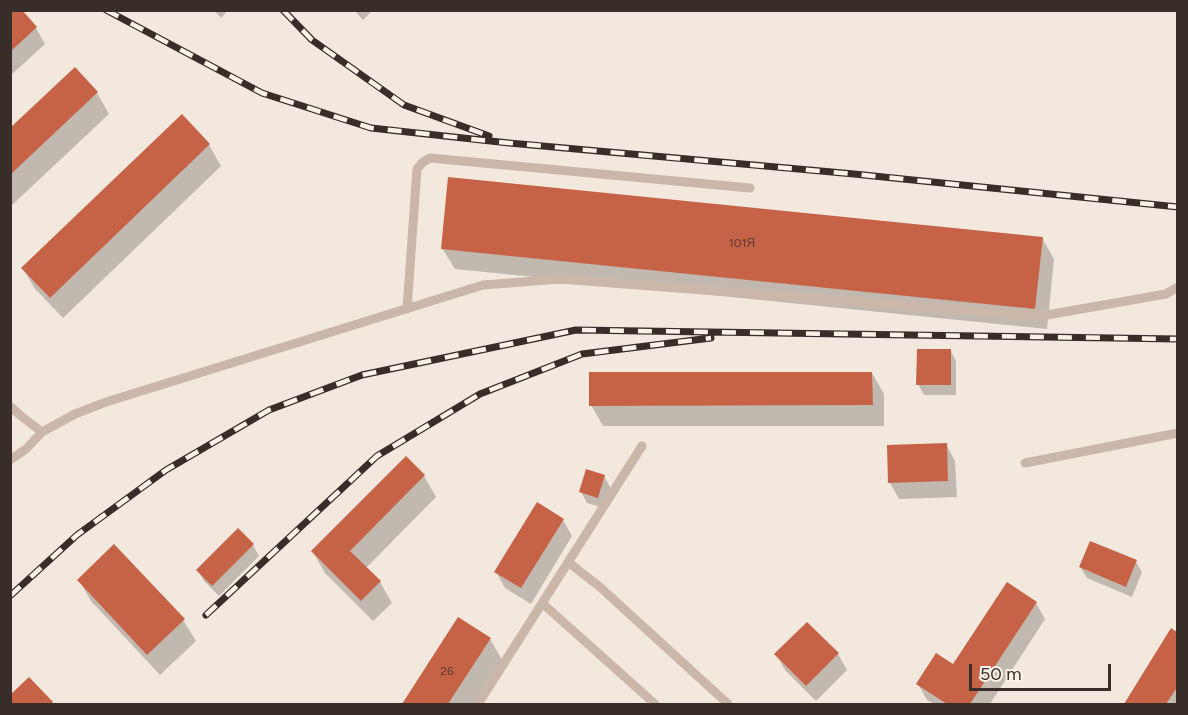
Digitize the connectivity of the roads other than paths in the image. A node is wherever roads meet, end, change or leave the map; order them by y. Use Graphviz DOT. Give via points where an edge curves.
graph roads {
  1 [pos="750,188"];
  2 [pos="1178,287"];
  3 [pos="407,309"];
  4 [pos="10,406"];
  5 [pos="42,432"];
  6 [pos="1178,433"];
  7 [pos="642,446"];
  8 [pos="10,460"];
  9 [pos="1025,463"];
  10 [pos="568,562"];
  11 [pos="542,603"];
  12 [pos="478,705"];
  13 [pos="655,705"];
  14 [pos="728,705"];
  1 -- 3 [label="lane" via="430,158 417,170"];
  2 -- 3 [label="lane" via="1166,294 1041,316 560,279 483,285"];
  3 -- 5 [label="lane" via="106,402"];
  4 -- 5 [label="lane"];
  5 -- 8 [label="lane"];
  6 -- 9 [label="lane"];
  7 -- 10 [label="lane"];
  10 -- 11 [label="lane"];
  10 -- 14 [label="lane" via="600,586"];
  11 -- 12 [label="lane"];
  11 -- 13 [label="lane"];
}
